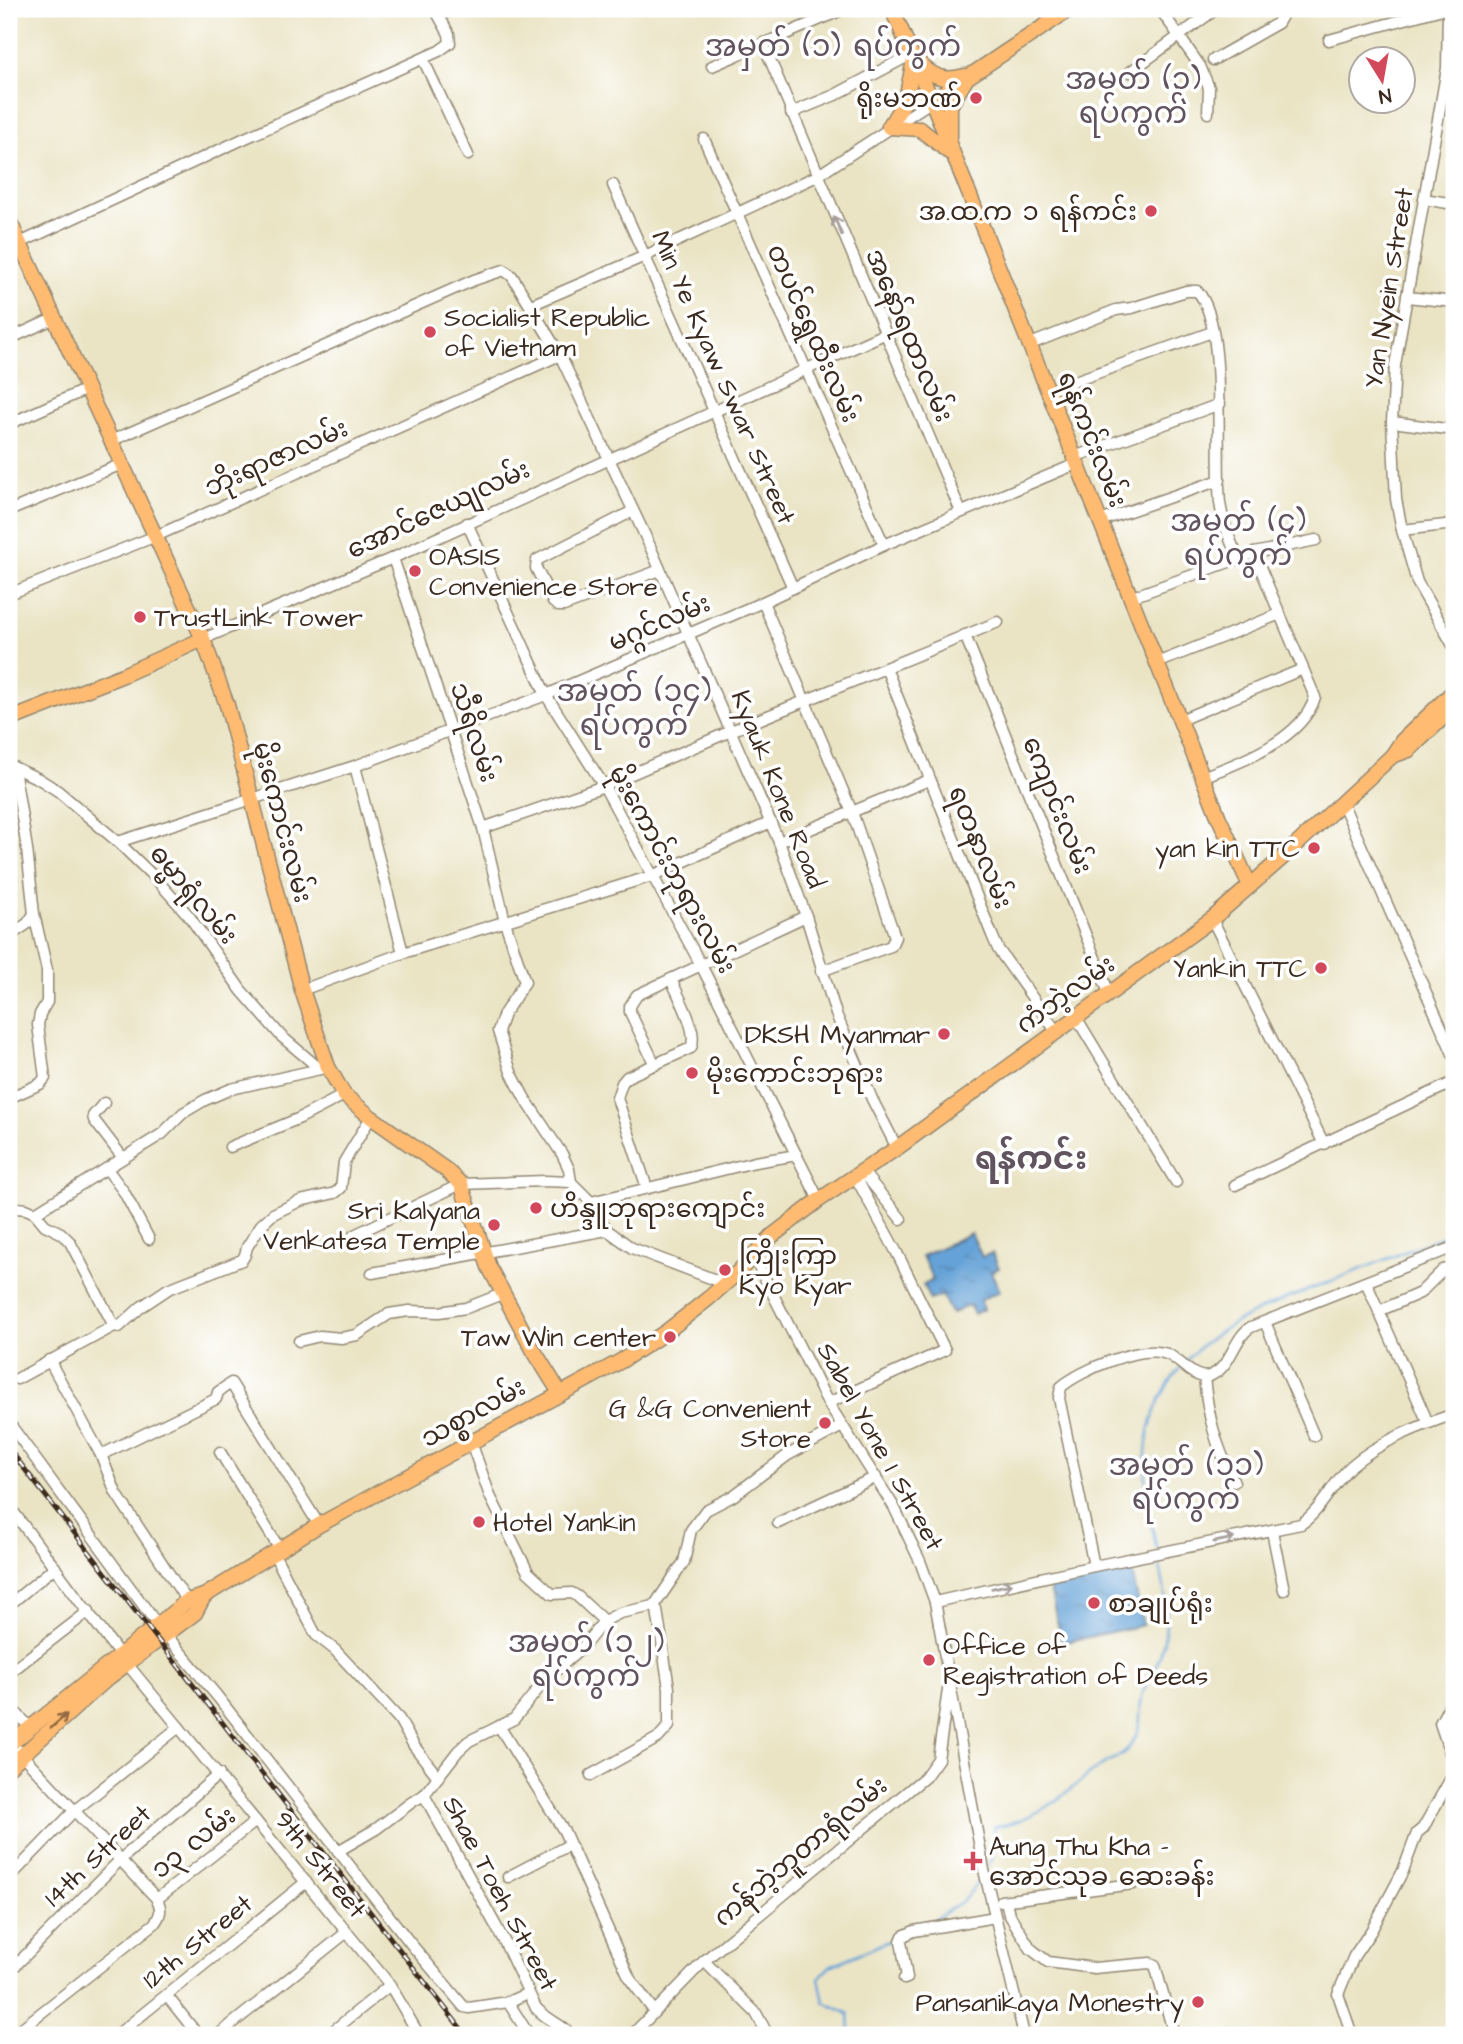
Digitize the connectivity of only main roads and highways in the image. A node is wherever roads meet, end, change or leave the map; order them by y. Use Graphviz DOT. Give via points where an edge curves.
graph roads {
  1 [pos="892,9"];
  2 [pos="1070,9"];
  3 [pos="913,56"];
  4 [pos="969,74"];
  5 [pos="932,101"];
  6 [pos="953,156"];
  7 [pos="9,220"];
  8 [pos="203,639"];
  9 [pos="1454,691"];
  10 [pos="1454,707"];
  11 [pos="9,720"];
  12 [pos="1392,756"];
  13 [pos="1250,886"];
  14 [pos="753,1255"];
  15 [pos="560,1393"];
  16 [pos="204,1596"];
  17 [pos="161,1629"];
  18 [pos="123,1659"];
  19 [pos="10,1744"];
  20 [pos="9,1767"];
  1 -- 3 [label="main road, ရန်ကင်းလမ်း"];
  2 -- 4 [label="main road"];
  3 -- 4 [label="main road" via="940,78"];
  3 -- 5 [label="main road, ရန်ကင်းလမ်း"];
  3 -- 6 [label="main road" via="906,99 889,127 920,129"];
  4 -- 5 [label="main road"];
  4 -- 6 [label="main road" via="950,106"];
  5 -- 6 [label="main road, ရန်ကင်းလမ်း"];
  6 -- 13 [label="main road, ရန်ကင်းလမ်း"];
  7 -- 8 [label="main road, မိုးကောင်းလမ်း"];
  8 -- 11 [label="main road, အောင်ဇေယျလမ်း"];
  8 -- 15 [label="main road, မိုးကောင်းလမ်း" via="226,705 324,1068 344,1095 461,1184 502,1293"];
  9 -- 12 [label="main road, ကံဘဲ့လမ်း"];
  10 -- 12 [label="main road, ကံဘဲ့လမ်း" via="1409,750"];
  12 -- 13 [label="main road, ကံဘဲ့လမ်း"];
  13 -- 14 [label="main road, ကံဘဲ့လမ်း" via="1212,919 819,1200"];
  14 -- 15 [label="main road, သစ္စာလမ်း" via="726,1284 666,1332"];
  15 -- 16 [label="main road, သစ္စာလမ်း" via="319,1525"];
  16 -- 17 [label="main road, သစ္စာလမ်း" via="187,1601"];
  16 -- 17 [label="main road, သစ္စာလမ်း" via="195,1613"];
  17 -- 18 [label="main road, သစ္စာလမ်း"];
  18 -- 19 [label="main road, သစ္စာလမ်း"];
  20 -- 18 [label="main road, သစ္စာလမ်း, one-way"];
}
